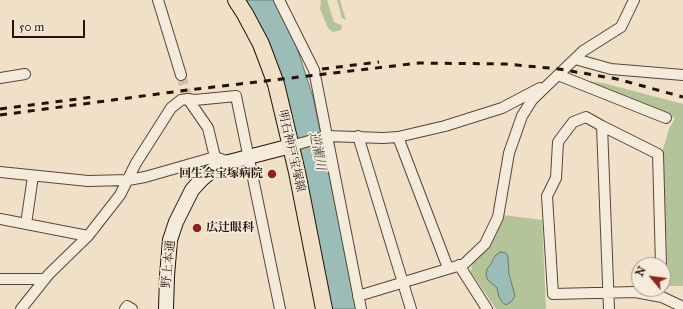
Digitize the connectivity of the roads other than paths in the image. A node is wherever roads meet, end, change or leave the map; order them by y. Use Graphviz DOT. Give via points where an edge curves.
graph roads {
  1 [pos="158,0"];
  2 [pos="236,0"];
  3 [pos="279,0"];
  4 [pos="634,0"];
  5 [pos="574,59"];
  6 [pos="24,74"];
  7 [pos="181,75"];
  8 [pos="558,75"];
  9 [pos="683,75"];
  10 [pos="0,78"];
  11 [pos="548,85"];
  12 [pos="188,99"];
  13 [pos="666,118"];
  14 [pos="602,126"];
  15 [pos="324,136"];
  16 [pos="358,136"];
  17 [pos="398,137"];
  18 [pos="293,145"];
  19 [pos="215,157"];
  20 [pos="250,157"];
  21 [pos="229,162"];
  22 [pos="0,172"];
  23 [pos="34,176"];
  24 [pos="128,180"];
  25 [pos="0,219"];
  26 [pos="26,224"];
  27 [pos="88,236"];
  28 [pos="661,257"];
  29 [pos="459,265"];
  30 [pos="448,268"];
  31 [pos="0,279"];
  32 [pos="45,279"];
  33 [pos="404,282"];
  34 [pos="608,292"];
  35 [pos="631,292"];
  36 [pos="358,296"];
  37 [pos="668,297"];
  38 [pos="683,307"];
  39 [pos="412,308"];
  40 [pos="22,309"];
  41 [pos="125,309"];
  42 [pos="132,309"];
  43 [pos="166,309"];
  44 [pos="280,309"];
  45 [pos="324,309"];
  46 [pos="361,309"];
  47 [pos="486,309"];
  48 [pos="609,309"];
  1 -- 7 [label="street"];
  2 -- 18 [label="main road, 明石神戸宝塚線" via="255,31 266,56"];
  3 -- 15 [label="street" via="314,70"];
  4 -- 5 [label="street" via="621,27"];
  5 -- 8 [label="street"];
  5 -- 9 [label="street" via="611,69"];
  6 -- 10 [label="street"];
  8 -- 11 [label="street"];
  8 -- 13 [label="street"];
  11 -- 17 [label="street" via="502,108 445,126"];
  11 -- 29 [label="street" via="532,100 522,116 509,153 498,217 485,244 464,264"];
  12 -- 19 [label="street" via="208,128"];
  12 -- 20 [label="street" via="236,96"];
  12 -- 24 [label="street" via="181,100 171,108"];
  14 -- 28 [label="street" via="658,154"];
  14 -- 34 [label="street"];
  14 -- 34 [label="street" via="586,117 573,122 558,142 556,178 547,196 553,294"];
  15 -- 16 [label="street"];
  15 -- 18 [label="street"];
  15 -- 36 [label="street"];
  16 -- 17 [label="street"];
  16 -- 33 [label="street"];
  17 -- 30 [label="street"];
  18 -- 20 [label="street, 野上本通"];
  18 -- 45 [label="main road, 明石神戸宝塚線"];
  19 -- 21 [label="street"];
  19 -- 24 [label="street"];
  20 -- 21 [label="street, 野上本通"];
  20 -- 44 [label="street"];
  21 -- 43 [label="street, 野上本通" via="215,168 192,190 176,222 170,240"];
  22 -- 23 [label="street"];
  23 -- 24 [label="street" via="88,181"];
  23 -- 26 [label="street"];
  24 -- 27 [label="street" via="120,195"];
  25 -- 26 [label="street"];
  26 -- 27 [label="street"];
  27 -- 32 [label="street"];
  29 -- 30 [label="street"];
  29 -- 47 [label="street"];
  30 -- 33 [label="street"];
  31 -- 32 [label="street"];
  32 -- 40 [label="street"];
  33 -- 36 [label="street"];
  33 -- 39 [label="street"];
  34 -- 35 [label="street"];
  34 -- 48 [label="street"];
  36 -- 46 [label="street"];
  37 -- 38 [label="street"];
  41 -- 42 [label="street" via="128,306"];
}
